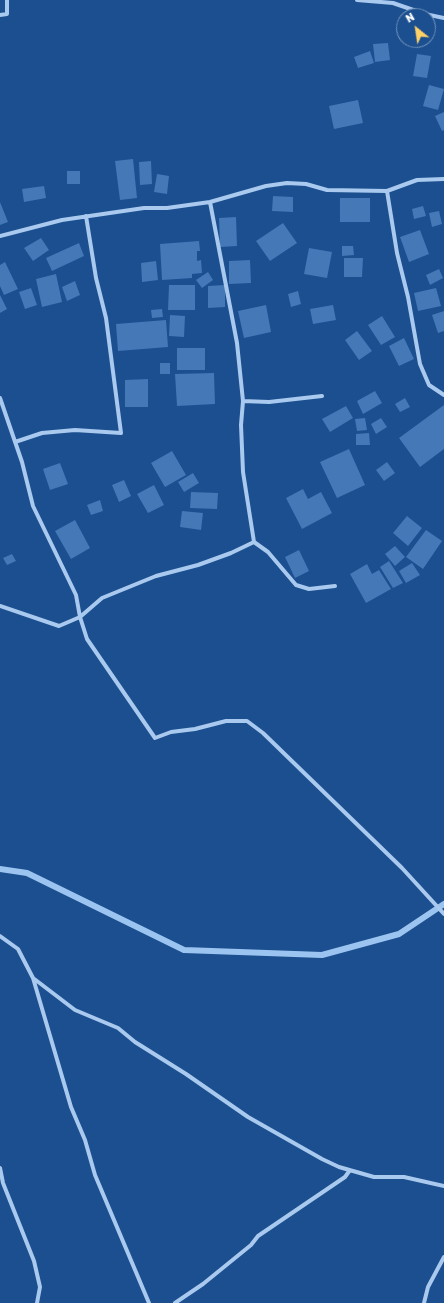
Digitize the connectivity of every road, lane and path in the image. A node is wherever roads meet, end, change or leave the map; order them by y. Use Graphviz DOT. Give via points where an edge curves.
graph roads {
  1 [pos="7,0"];
  2 [pos="357,0"];
  3 [pos="398,0"];
  4 [pos="393,3"];
  5 [pos="0,15"];
  6 [pos="444,18"];
  7 [pos="444,180"];
  8 [pos="387,191"];
  9 [pos="210,202"];
  10 [pos="86,216"];
  11 [pos="0,236"];
  12 [pos="444,395"];
  13 [pos="322,396"];
  14 [pos="0,398"];
  15 [pos="243,401"];
  16 [pos="15,442"];
  17 [pos="254,542"];
  18 [pos="335,586"];
  19 [pos="0,606"];
  20 [pos="80,617"];
  21 [pos="444,914"];
  22 [pos="0,936"];
  23 [pos="33,978"];
  24 [pos="0,1168"];
  25 [pos="350,1170"];
  26 [pos="444,1186"];
  27 [pos="444,1256"];
  28 [pos="37,1303"];
  29 [pos="149,1303"];
  30 [pos="175,1303"];
  31 [pos="424,1303"];
  1 -- 5 [label="street" via="7,14"];
  2 -- 4 [label="street"];
  3 -- 4 [label="street"];
  4 -- 6 [label="street"];
  7 -- 8 [label="street" via="417,180"];
  8 -- 9 [label="street" via="327,190 306,184 287,183 266,186"];
  8 -- 12 [label="street" via="420,364 429,385"];
  9 -- 10 [label="street"];
  9 -- 15 [label="street" via="229,298"];
  10 -- 11 [label="street" via="37,225"];
  10 -- 16 [label="street" via="96,278 106,318 121,432 75,430 42,433"];
  13 -- 15 [label="street" via="269,402"];
  14 -- 16 [label="street"];
  15 -- 17 [label="street" via="243,472"];
  16 -- 20 [label="street" via="33,506 76,595"];
  17 -- 18 [label="street" via="268,552 296,585 309,589"];
  17 -- 20 [label="street" via="231,553 156,576 102,598"];
  19 -- 20 [label="street" via="59,626"];
  20 -- 21 [label="street" via="86,639 155,738 171,732 226,721 247,721 263,733 402,868"];
  22 -- 23 [label="street" via="18,949"];
  23 -- 25 [label="street" via="75,1010 118,1028 248,1117 322,1159"];
  23 -- 29 [label="street" via="71,1108 85,1140 95,1175"];
  24 -- 28 [label="street" via="34,1261 40,1287"];
  25 -- 26 [label="street" via="374,1177 404,1177"];
  25 -- 30 [label="street" via="345,1177 258,1236 251,1245 203,1284"];
  27 -- 31 [label="street" via="428,1286"];
}
